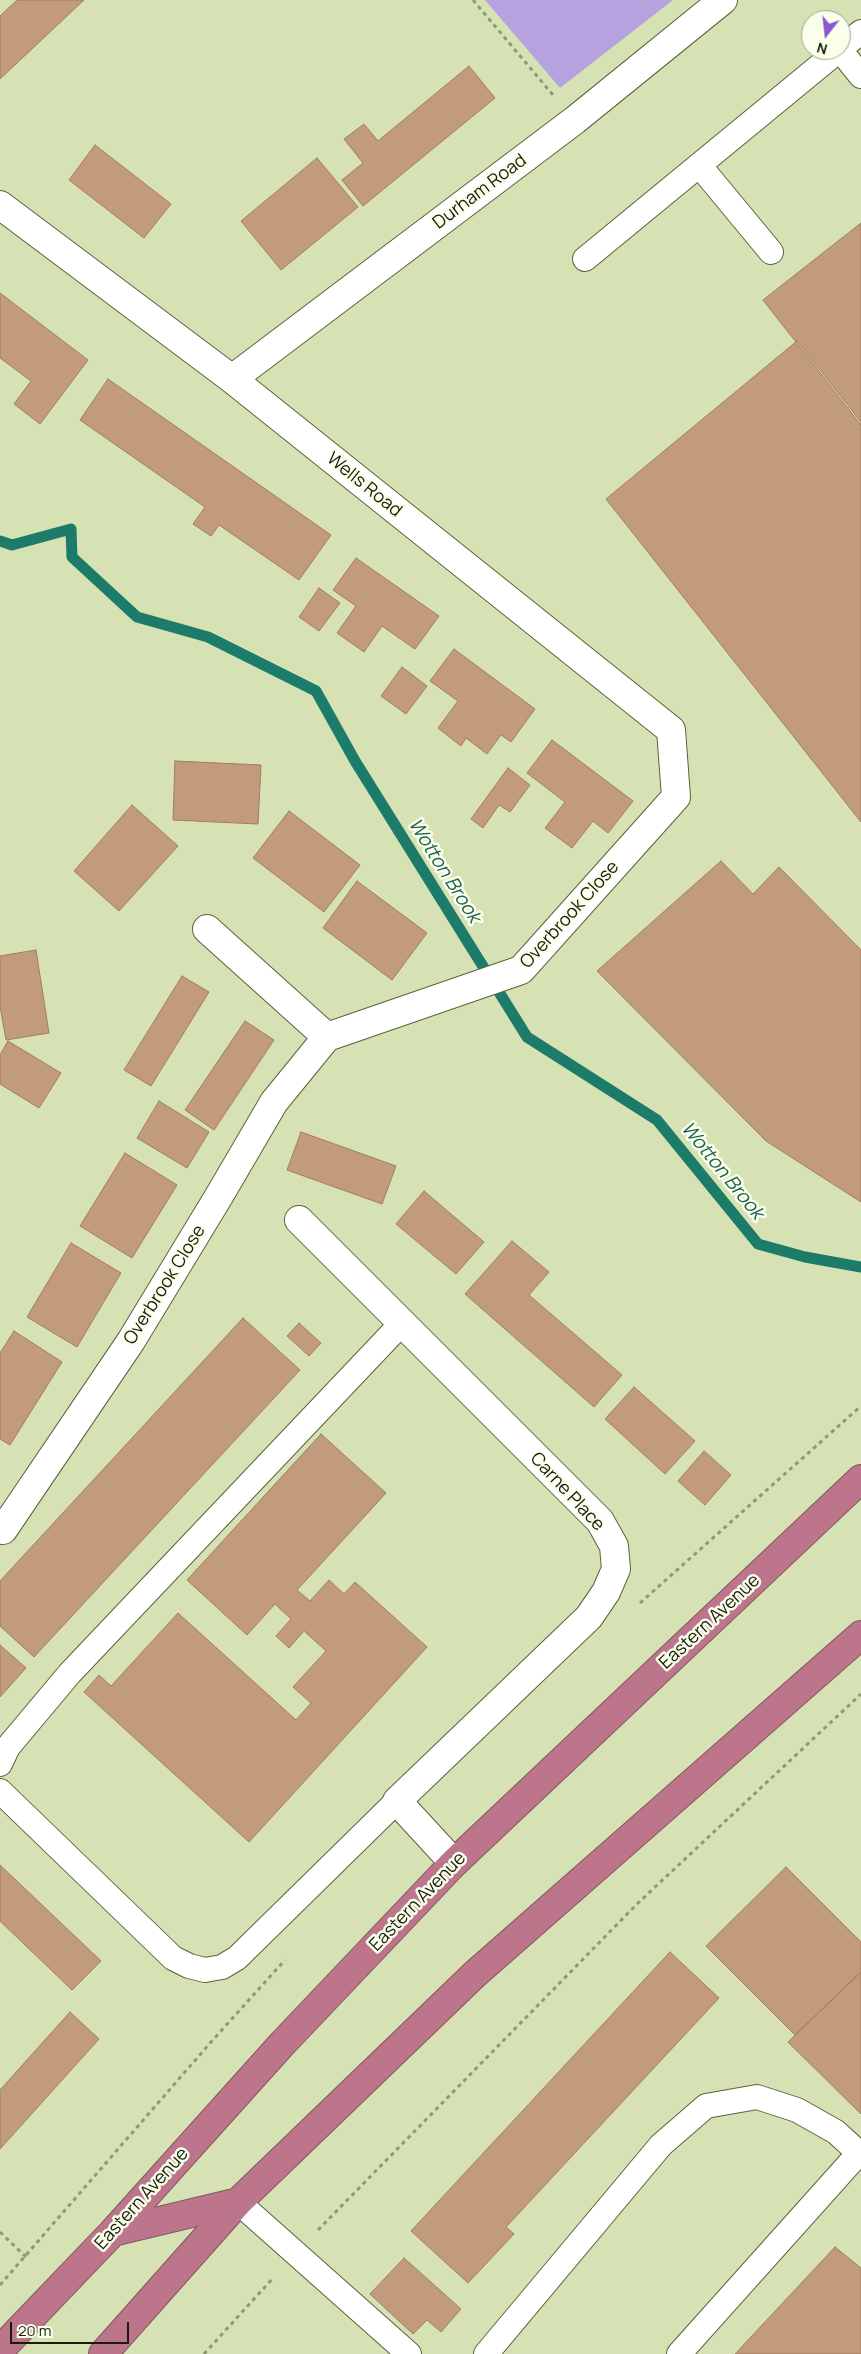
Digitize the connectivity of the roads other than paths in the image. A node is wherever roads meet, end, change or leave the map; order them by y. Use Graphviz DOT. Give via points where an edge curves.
graph roads {
  1 [pos="723,0"];
  2 [pos="861,32"];
  3 [pos="851,40"];
  4 [pos="827,60"];
  5 [pos="849,60"];
  6 [pos="861,76"];
  7 [pos="699,165"];
  8 [pos="0,205"];
  9 [pos="771,252"];
  10 [pos="585,258"];
  11 [pos="232,379"];
  12 [pos="676,797"];
  13 [pos="207,929"];
  14 [pos="327,1036"];
  15 [pos="299,1220"];
  16 [pos="402,1323"];
  17 [pos="861,1479"];
  18 [pos="0,1527"];
  19 [pos="861,1635"];
  20 [pos="0,1764"];
  21 [pos="0,1791"];
  22 [pos="397,1801"];
  23 [pos="454,1864"];
  24 [pos="860,2154"];
  25 [pos="238,2202"];
  26 [pos="113,2232"];
  27 [pos="0,2350"];
  28 [pos="103,2354"];
  29 [pos="409,2354"];
  30 [pos="486,2354"];
  31 [pos="678,2354"];
  1 -- 11 [label="street, Durham Road" via="575,120"];
  2 -- 3 [label="lane"];
  4 -- 7 [label="lane"];
  5 -- 6 [label="lane"];
  7 -- 9 [label="lane"];
  7 -- 10 [label="lane"];
  8 -- 11 [label="street, Wells Road"];
  11 -- 12 [label="street, Wells Road" via="671,730"];
  12 -- 14 [label="street, Overbrook Close" via="522,970"];
  13 -- 14 [label="street"];
  14 -- 18 [label="street, Overbrook Close" via="274,1102 131,1341 3,1530"];
  15 -- 16 [label="street, Carne Place"];
  16 -- 20 [label="lane" via="70,1673 8,1747"];
  16 -- 22 [label="street, Carne Place" via="600,1521 614,1546 616,1569 606,1592 589,1617"];
  17 -- 23 [label="highway, Eastern Avenue"];
  19 -- 25 [label="highway" via="475,1974"];
  21 -- 22 [label="lane" via="173,1958 205,1970 222,1967 237,1958"];
  22 -- 23 [label="street"];
  23 -- 26 [label="highway, Eastern Avenue" via="282,2044"];
  24 -- 30 [label="lane" via="821,2123 797,2110 757,2097 706,2106 660,2145"];
  24 -- 31 [label="lane"];
  25 -- 26 [label="highway"];
  25 -- 28 [label="highway"];
  25 -- 29 [label="lane"];
  26 -- 27 [label="highway, Eastern Avenue"];
}
